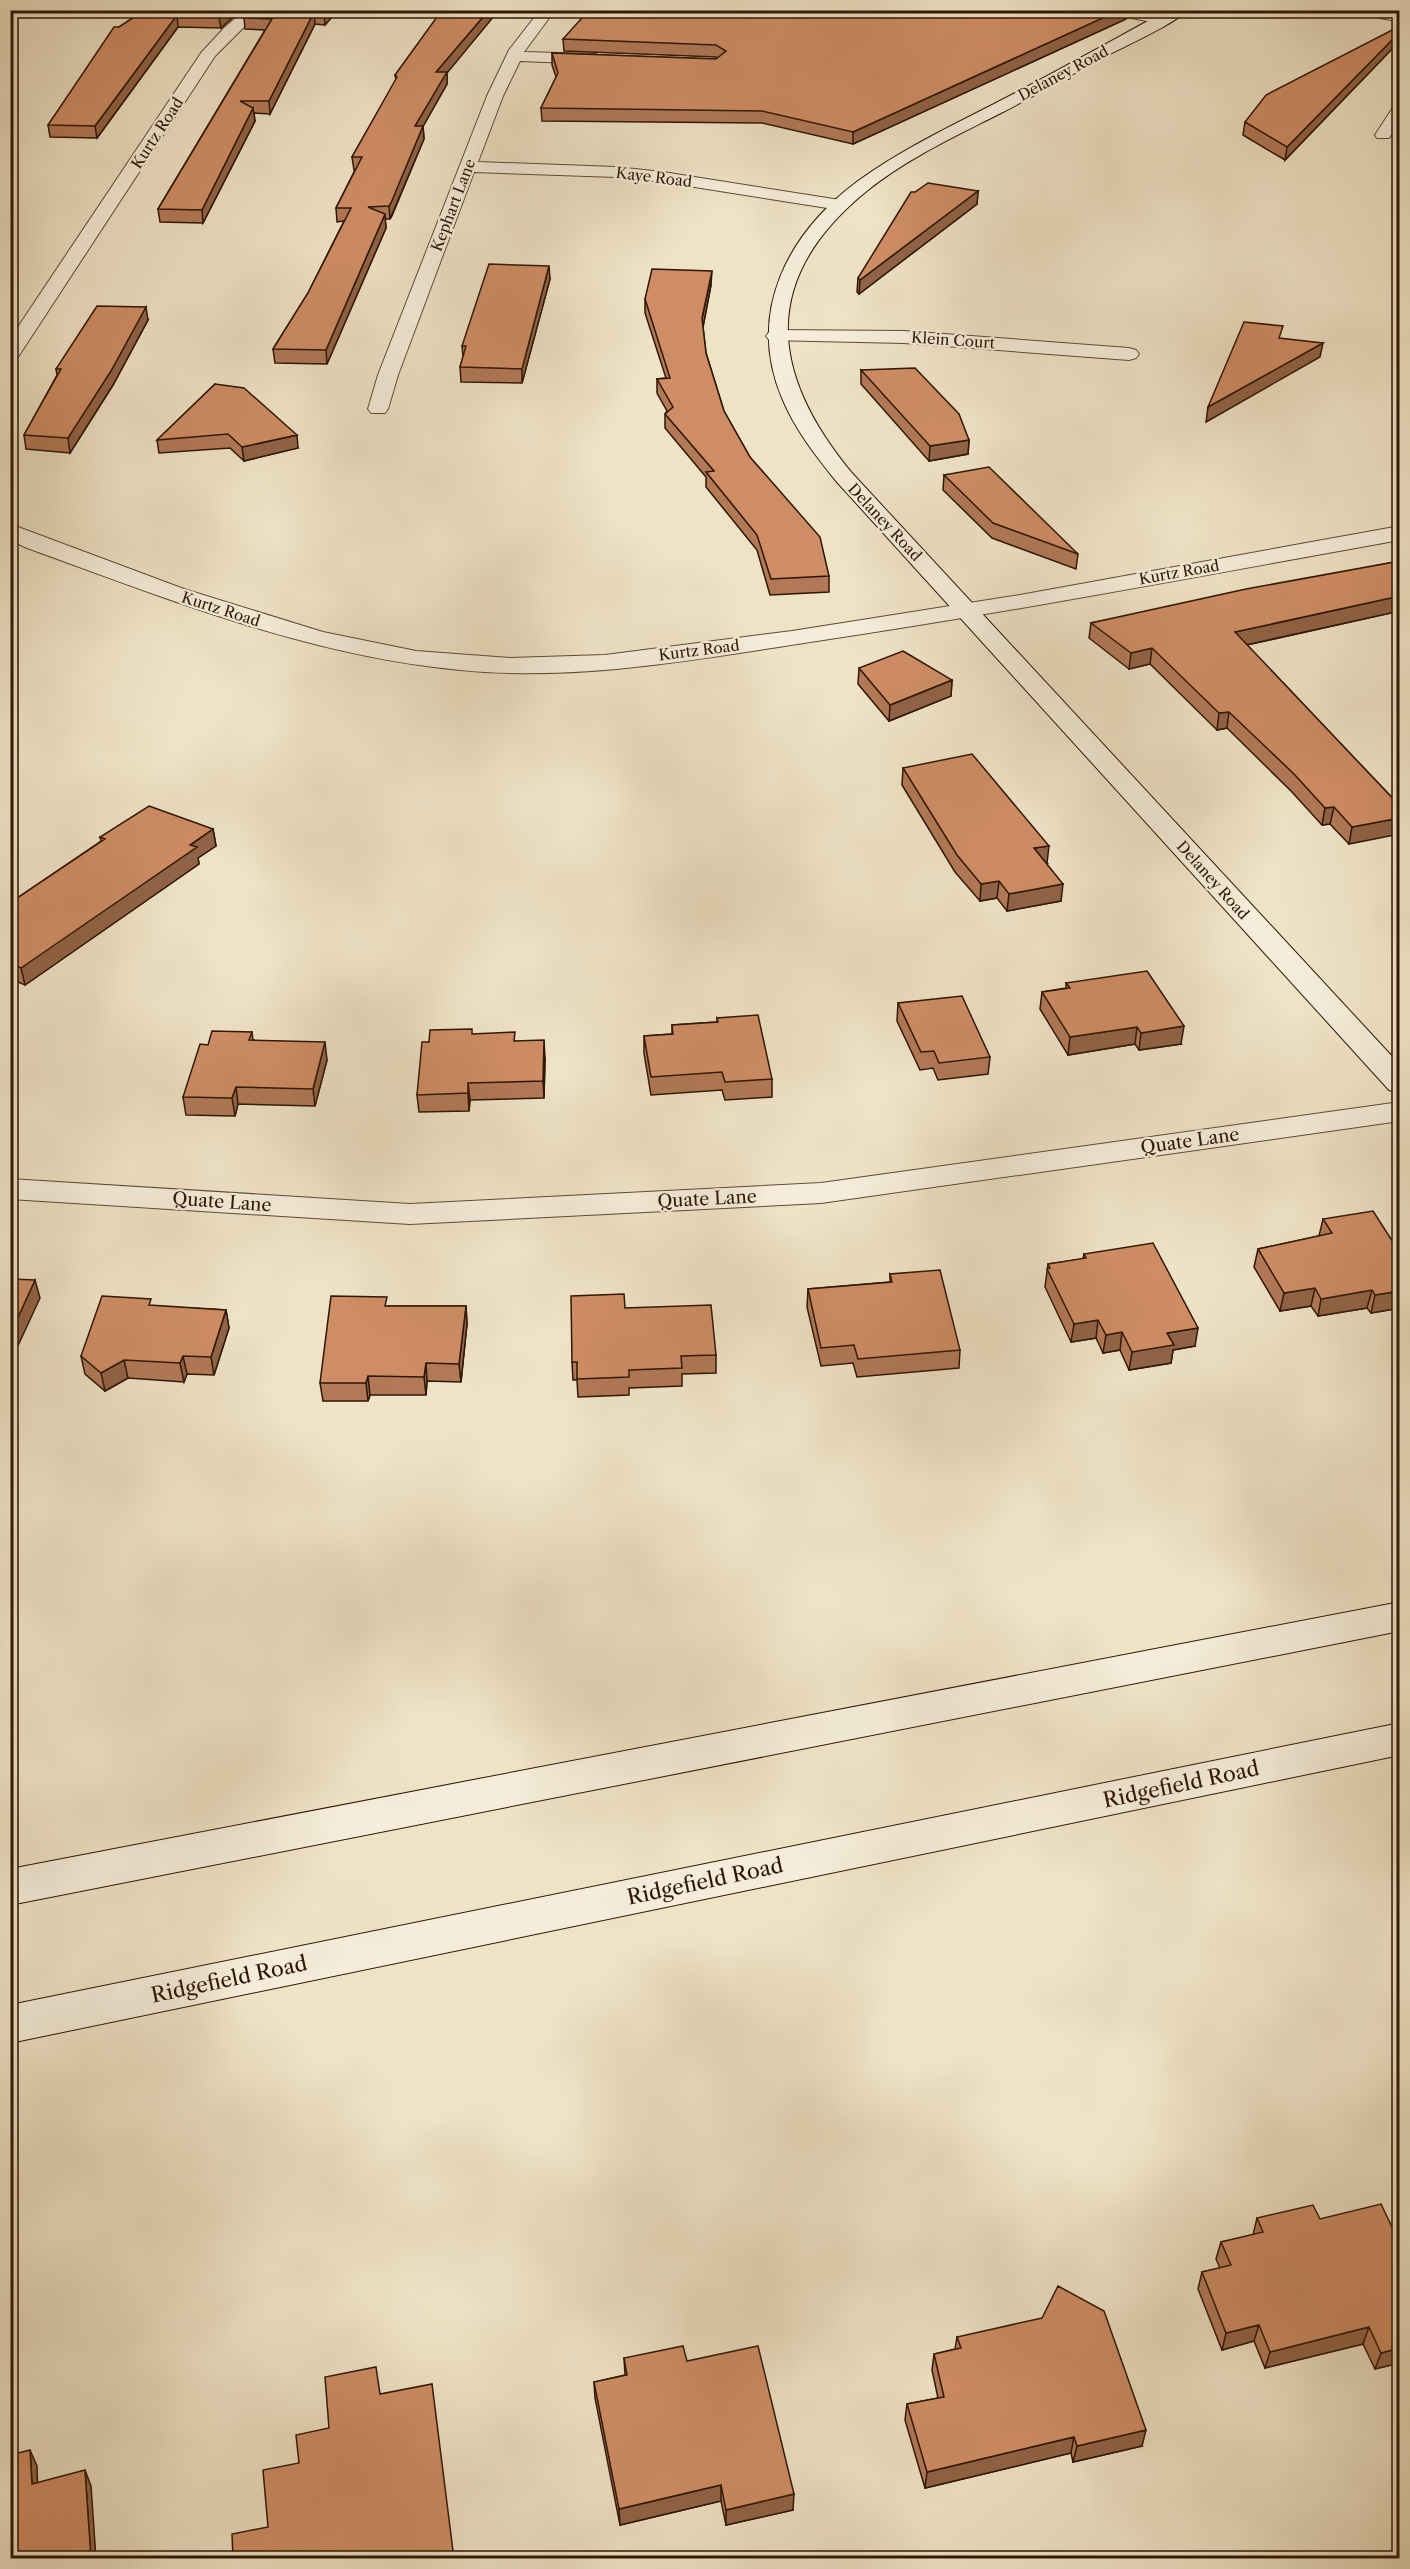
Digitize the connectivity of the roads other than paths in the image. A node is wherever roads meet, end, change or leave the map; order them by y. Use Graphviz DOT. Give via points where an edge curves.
graph roads {
  1 [pos="254,10"];
  2 [pos="548,10"];
  3 [pos="1111,10"];
  4 [pos="1361,10"];
  5 [pos="1171,15"];
  6 [pos="1400,18"];
  7 [pos="514,56"];
  8 [pos="609,59"];
  9 [pos="1400,109"];
  10 [pos="1383,135"];
  11 [pos="467,167"];
  12 [pos="840,205"];
  13 [pos="776,336"];
  14 [pos="10,354"];
  15 [pos="1130,354"];
  16 [pos="378,409"];
  17 [pos="10,531"];
  18 [pos="1400,533"];
  19 [pos="967,610"];
  20 [pos="1400,1084"];
  21 [pos="1400,1112"];
  22 [pos="10,1189"];
  23 [pos="1400,1616"];
  24 [pos="1400,1739"];
  25 [pos="10,1887"];
  26 [pos="10,2024"];
  1 -- 14 [label="street, Kurtz Road" via="209,53"];
  2 -- 7 [label="street, Kephart Lane"];
  3 -- 5 [label="street"];
  4 -- 6 [label="street"];
  5 -- 12 [label="street, Delaney Road" via="926,147 869,181"];
  7 -- 8 [label="street"];
  7 -- 11 [label="street, Kephart Lane"];
  9 -- 10 [label="street"];
  11 -- 12 [label="street, Kaye Road" via="616,172"];
  11 -- 16 [label="street, Kephart Lane"];
  12 -- 13 [label="street, Delaney Road" via="816,230 787,279 778,307"];
  13 -- 15 [label="street, Klein Court" via="904,337"];
  13 -- 19 [label="street, Delaney Road" via="787,387 819,446"];
  17 -- 19 [label="street, Kurtz Road" via="34,543 275,627 417,658 472,664 587,663 730,647"];
  18 -- 19 [label="street, Kurtz Road"];
  19 -- 20 [label="street, Delaney Road"];
  21 -- 22 [label="street, Quate Lane" via="821,1193 410,1214"];
  23 -- 25 [label="street"];
  24 -- 26 [label="street, Ridgefield Road"];
}
